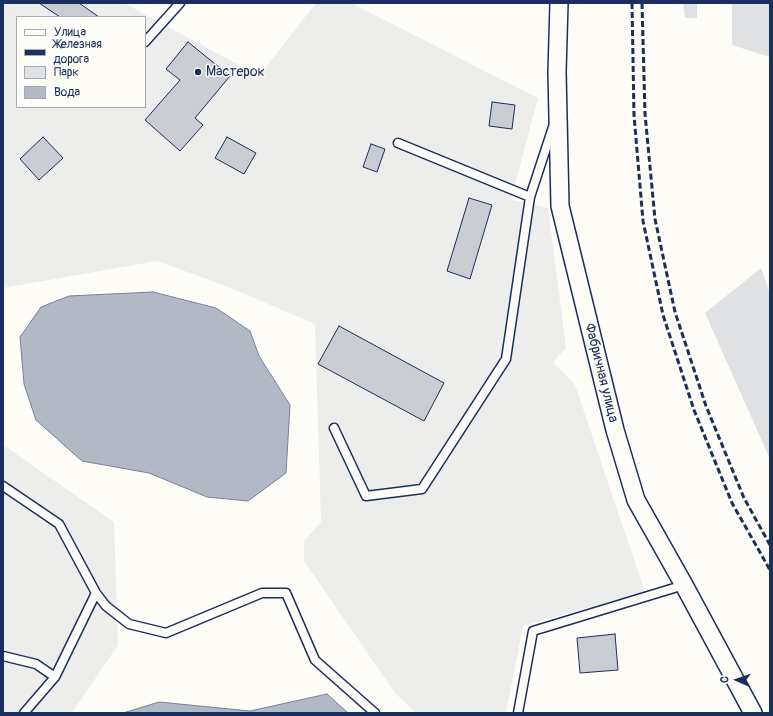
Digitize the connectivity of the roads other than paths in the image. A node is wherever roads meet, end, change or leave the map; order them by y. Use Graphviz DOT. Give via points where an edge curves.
graph roads {
  1 [pos="180,3"];
  2 [pos="559,3"];
  3 [pos="146,41"];
  4 [pos="558,112"];
  5 [pos="398,143"];
  6 [pos="530,197"];
  7 [pos="334,428"];
  8 [pos="3,486"];
  9 [pos="684,585"];
  10 [pos="96,593"];
  11 [pos="3,656"];
  12 [pos="55,677"];
  13 [pos="24,713"];
  14 [pos="375,713"];
  15 [pos="518,713"];
  16 [pos="752,713"];
  1 -- 3 [label="lane"];
  2 -- 4 [label="street, Фабричная улица"];
  4 -- 6 [label="lane"];
  4 -- 9 [label="street, Фабричная улица" via="560,206 615,430 636,500"];
  5 -- 6 [label="lane"];
  6 -- 7 [label="lane" via="506,359 422,489 366,496"];
  8 -- 10 [label="lane" via="58,524"];
  9 -- 15 [label="lane" via="533,631"];
  9 -- 16 [label="street, Фабричная улица"];
  10 -- 12 [label="lane"];
  10 -- 14 [label="lane" via="106,606 129,624 166,633 262,593 286,593 315,660"];
  11 -- 12 [label="lane" via="36,664"];
  12 -- 13 [label="lane"];
}
